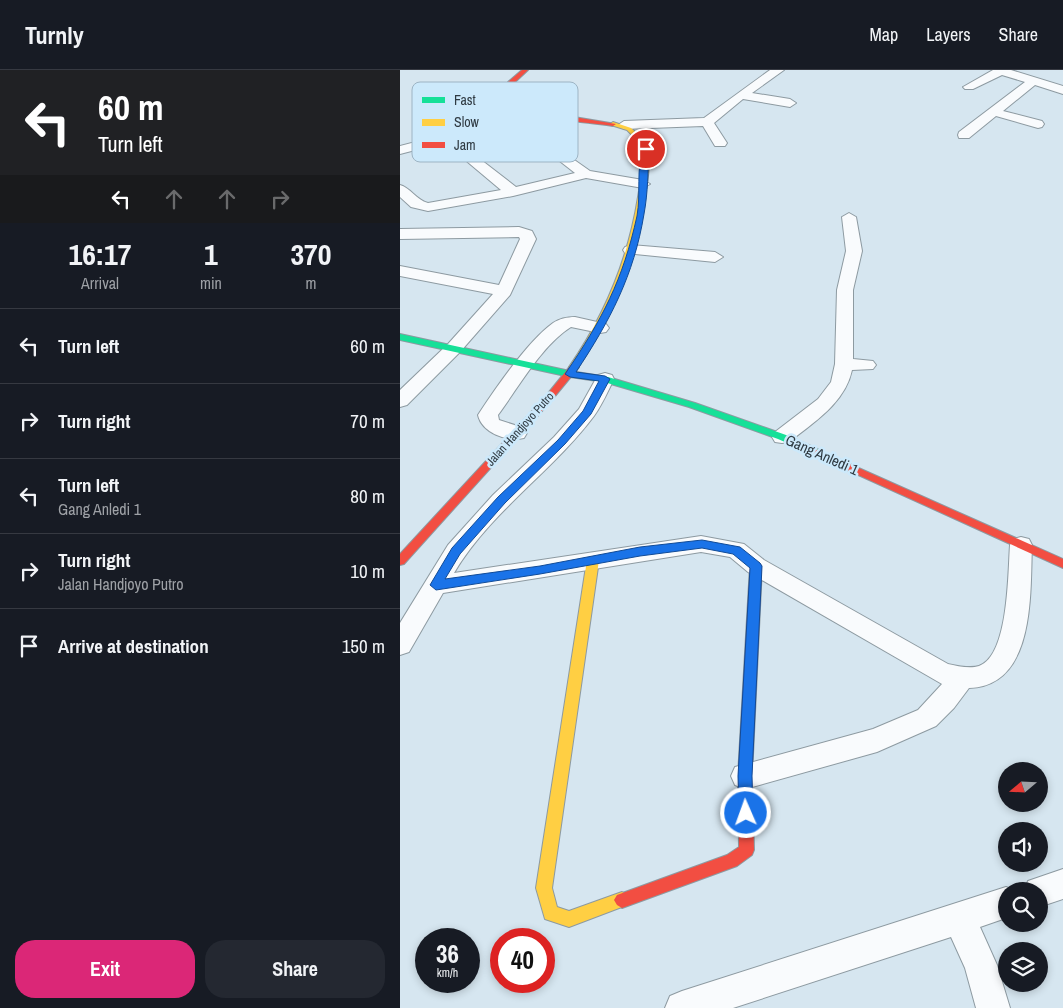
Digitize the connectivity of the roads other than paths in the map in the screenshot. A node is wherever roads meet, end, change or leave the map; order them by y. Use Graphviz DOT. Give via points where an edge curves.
graph roads {
  1 [pos="525,70"];
  2 [pos="778,70"];
  3 [pos="1007,71"];
  4 [pos="511,82"];
  5 [pos="1032,82"];
  6 [pos="969,87"];
  7 [pos="1063,90"];
  8 [pos="741,95"];
  9 [pos="790,103"];
  10 [pos="993,112"];
  11 [pos="578,118"];
  12 [pos="707,122"];
  13 [pos="1038,124"];
  14 [pos="624,125"];
  15 [pos="964,135"];
  16 [pos="720,143"];
  17 [pos="477,162"];
  18 [pos="570,162"];
  19 [pos="586,174"];
  20 [pos="643,184"];
  21 [pos="400,189"];
  22 [pos="513,192"];
  23 [pos="849,217"];
  24 [pos="400,234"];
  25 [pos="631,250"];
  26 [pos="716,257"];
  27 [pos="400,271"];
  28 [pos="504,291"];
  29 [pos="600,328"];
  30 [pos="400,337"];
  31 [pos="454,348"];
  32 [pos="525,364"];
  33 [pos="844,364"];
  34 [pos="867,365"];
  35 [pos="570,374"];
  36 [pos="605,379"];
  37 [pos="400,401"];
  38 [pos="517,433"];
  39 [pos="782,437"];
  40 [pos="1021,545"];
  41 [pos="400,560"];
  42 [pos="593,560"];
  43 [pos="1063,564"];
  44 [pos="756,566"];
  45 [pos="436,585"];
  46 [pos="400,645"];
  47 [pos="962,677"];
  48 [pos="745,776"];
  49 [pos="1063,884"];
  50 [pos="1048,889"];
  51 [pos="998,906"];
  52 [pos="959,919"];
  53 [pos="682,1008"];
  54 [pos="993,1008"];
  1 -- 4 [label="street"];
  2 -- 8 [label="street"];
  3 -- 5 [label="street"];
  3 -- 6 [label="street"];
  5 -- 7 [label="street"];
  5 -- 10 [label="street"];
  8 -- 9 [label="street"];
  8 -- 12 [label="street"];
  10 -- 13 [label="street"];
  10 -- 15 [label="street"];
  11 -- 14 [label="street"];
  12 -- 14 [label="street"];
  12 -- 16 [label="street"];
  14 -- 20 [label="street, Jalan Handjoyo Putro" via="642,138 646,149"];
  17 -- 22 [label="street"];
  18 -- 19 [label="street"];
  19 -- 20 [label="street"];
  19 -- 22 [label="street"];
  20 -- 25 [label="street, Jalan Handjoyo Putro" via="641,214"];
  21 -- 22 [label="street" via="416,204 428,207"];
  23 -- 33 [label="street" via="854,251 846,290"];
  24 -- 28 [label="street" via="527,234 528,239"];
  25 -- 26 [label="street"];
  25 -- 29 [label="street, Jalan Handjoyo Putro" via="624,278"];
  27 -- 28 [label="street"];
  28 -- 31 [label="street"];
  29 -- 32 [label="street" via="576,322 565,323"];
  29 -- 35 [label="street, Jalan Handjoyo Putro"];
  30 -- 31 [label="street, Gang Anledi 1"];
  31 -- 32 [label="street, Gang Anledi 1"];
  31 -- 37 [label="street"];
  32 -- 35 [label="street, Gang Anledi 1"];
  32 -- 38 [label="street" via="488,415 490,423 498,428"];
  33 -- 34 [label="street"];
  33 -- 39 [label="street" via="840,383 825,403"];
  35 -- 36 [label="street, Gang Anledi 1"];
  35 -- 38 [label="street, Jalan Handjoyo Putro"];
  36 -- 39 [label="street, Gang Anledi 1"];
  36 -- 45 [label="street" via="587,412 456,551"];
  38 -- 41 [label="street, Jalan Handjoyo Putro"];
  39 -- 40 [label="street, Gang Anledi 1"];
  40 -- 43 [label="street, Gang Anledi 1"];
  40 -- 47 [label="street" via="1014,628 1005,656 992,671"];
  42 -- 44 [label="street" via="702,544 736,550"];
  42 -- 45 [label="street"];
  42 -- 48 [label="street" via="544,888 552,914 569,919 732,861 747,850"];
  44 -- 47 [label="street" via="943,674"];
  44 -- 48 [label="street"];
  45 -- 46 [label="street"];
  47 -- 48 [label="street" via="927,718 877,740"];
  49 -- 50 [label="street"];
  51 -- 52 [label="street"];
  52 -- 53 [label="street"];
  52 -- 54 [label="street" via="980,965"];
}
